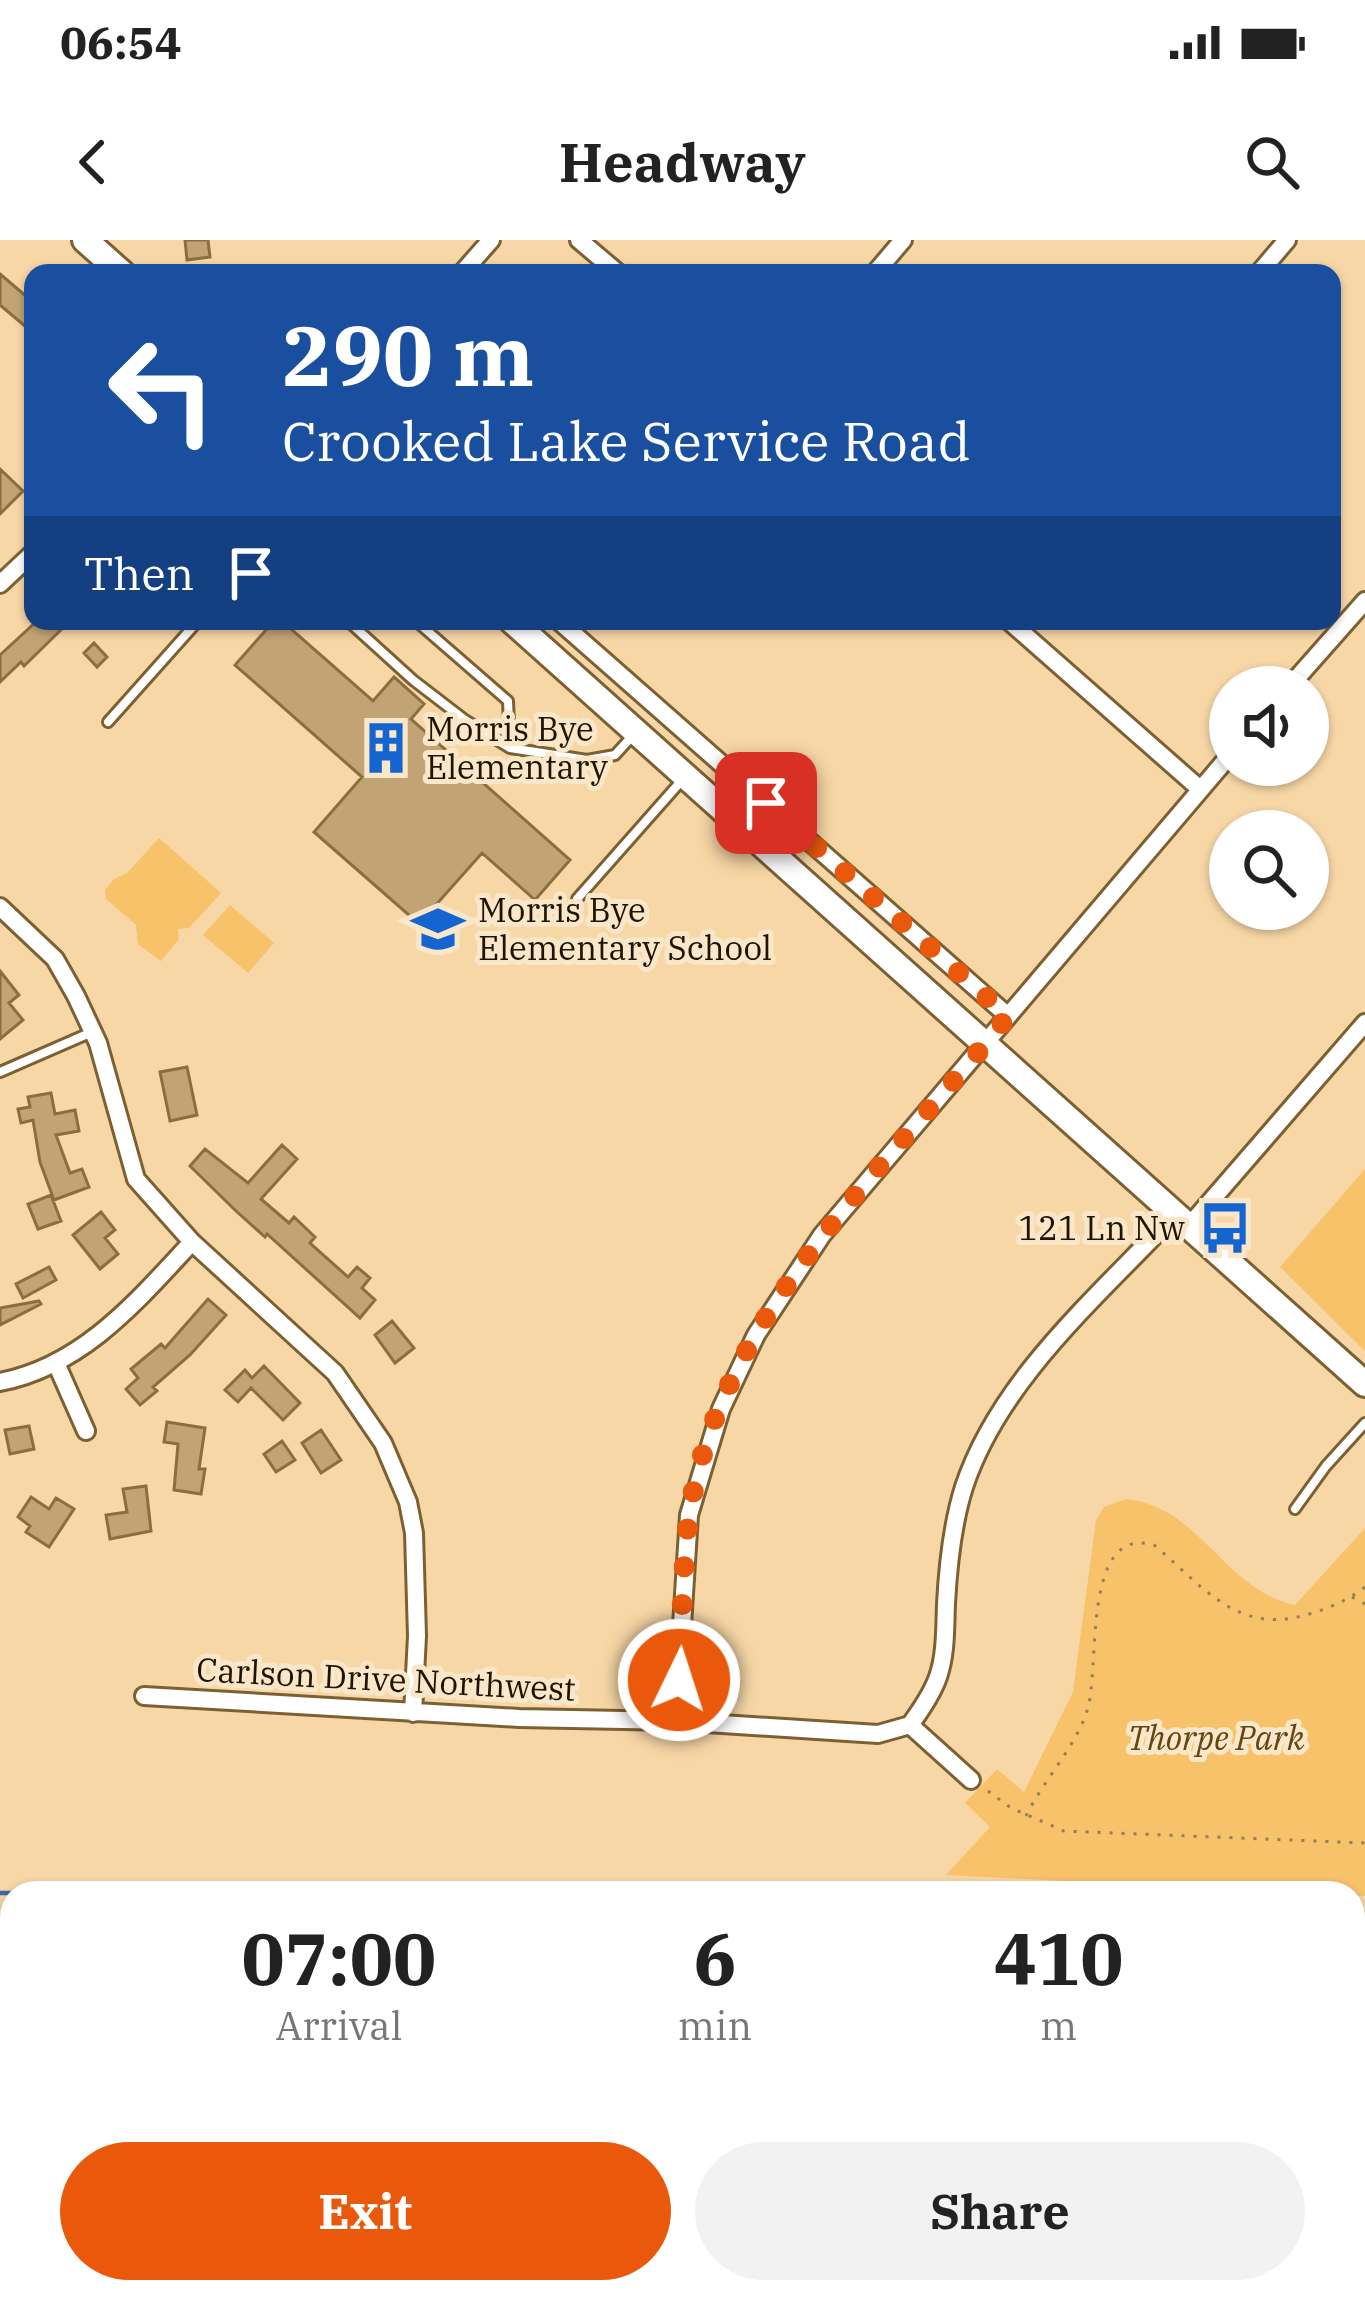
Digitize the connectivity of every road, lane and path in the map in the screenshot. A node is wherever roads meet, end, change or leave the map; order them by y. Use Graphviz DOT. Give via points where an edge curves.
graph roads {
  1 [pos="491,240"];
  2 [pos="579,240"];
  3 [pos="903,240"];
  4 [pos="1287,240"];
  5 [pos="470,264"];
  6 [pos="607,264"];
  7 [pos="882,264"];
  8 [pos="1267,264"];
  9 [pos="24,561"];
  10 [pos="0,584"];
  11 [pos="1365,601"];
  12 [pos="1341,628"];
  13 [pos="189,630"];
  14 [pos="358,630"];
  15 [pos="426,630"];
  16 [pos="522,630"];
  17 [pos="570,630"];
  18 [pos="1019,630"];
  19 [pos="1339,630"];
  20 [pos="1308,666"];
  21 [pos="108,722"];
  22 [pos="636,732"];
  23 [pos="510,748"];
  24 [pos="686,776"];
  25 [pos="1209,779"];
  26 [pos="1200,789"];
  27 [pos="577,899"];
  28 [pos="0,907"];
  29 [pos="1008,1016"];
  30 [pos="1365,1023"];
  31 [pos="94,1031"];
  32 [pos="985,1043"];
  33 [pos="0,1072"];
  34 [pos="1183,1219"];
  35 [pos="192,1242"];
  36 [pos="56,1363"];
  37 [pos="0,1382"];
  38 [pos="1365,1384"];
  39 [pos="1365,1423"];
  40 [pos="86,1431"];
  41 [pos="1295,1509"];
  42 [pos="1365,1587"];
  43 [pos="1352,1598"];
  44 [pos="1365,1604"];
  45 [pos="144,1696"];
  46 [pos="413,1713"];
  47 [pos="676,1721"];
  48 [pos="910,1724"];
  49 [pos="971,1780"];
  50 [pos="1026,1816"];
  51 [pos="1365,1843"];
  1 -- 5 [label="street"];
  2 -- 6 [label="street"];
  3 -- 7 [label="street"];
  4 -- 8 [label="street"];
  9 -- 10 [label="street"];
  11 -- 12 [label="street"];
  13 -- 21 [label="lane"];
  14 -- 23 [label="lane"];
  15 -- 23 [label="lane" via="508,701"];
  16 -- 22 [label="street"];
  17 -- 29 [label="street"];
  18 -- 26 [label="street"];
  19 -- 20 [label="street"];
  22 -- 23 [label="lane" via="615,755 587,760"];
  22 -- 24 [label="street"];
  24 -- 27 [label="lane"];
  24 -- 32 [label="street"];
  25 -- 26 [label="street"];
  26 -- 29 [label="street"];
  28 -- 31 [label="street" via="56,959"];
  29 -- 32 [label="street"];
  30 -- 34 [label="street"];
  31 -- 33 [label="lane"];
  31 -- 35 [label="street" via="136,1179"];
  32 -- 34 [label="street"];
  32 -- 47 [label="street" via="810,1251 730,1390 689,1515"];
  34 -- 38 [label="street"];
  34 -- 48 [label="street" via="1038,1363 982,1445 951,1540 938,1679"];
  35 -- 36 [label="street" via="113,1325"];
  35 -- 46 [label="street" via="335,1373 383,1443 414,1533"];
  36 -- 37 [label="street"];
  36 -- 40 [label="street"];
  39 -- 41 [label="lane"];
  42 -- 43 [label="path"];
  43 -- 44 [label="path"];
  43 -- 50 [label="path" via="1278,1622 1254,1619 1224,1606 1154,1545 1139,1540 1115,1552 1098,1603 1088,1711"];
  45 -- 46 [label="street, Carlson Drive Northwest"];
  46 -- 47 [label="street, Carlson Drive Northwest"];
  47 -- 48 [label="street, Carlson Drive Northwest" via="878,1734"];
  48 -- 49 [label="street"];
  49 -- 50 [label="path"];
  50 -- 51 [label="path" via="1091,1834"];
}
